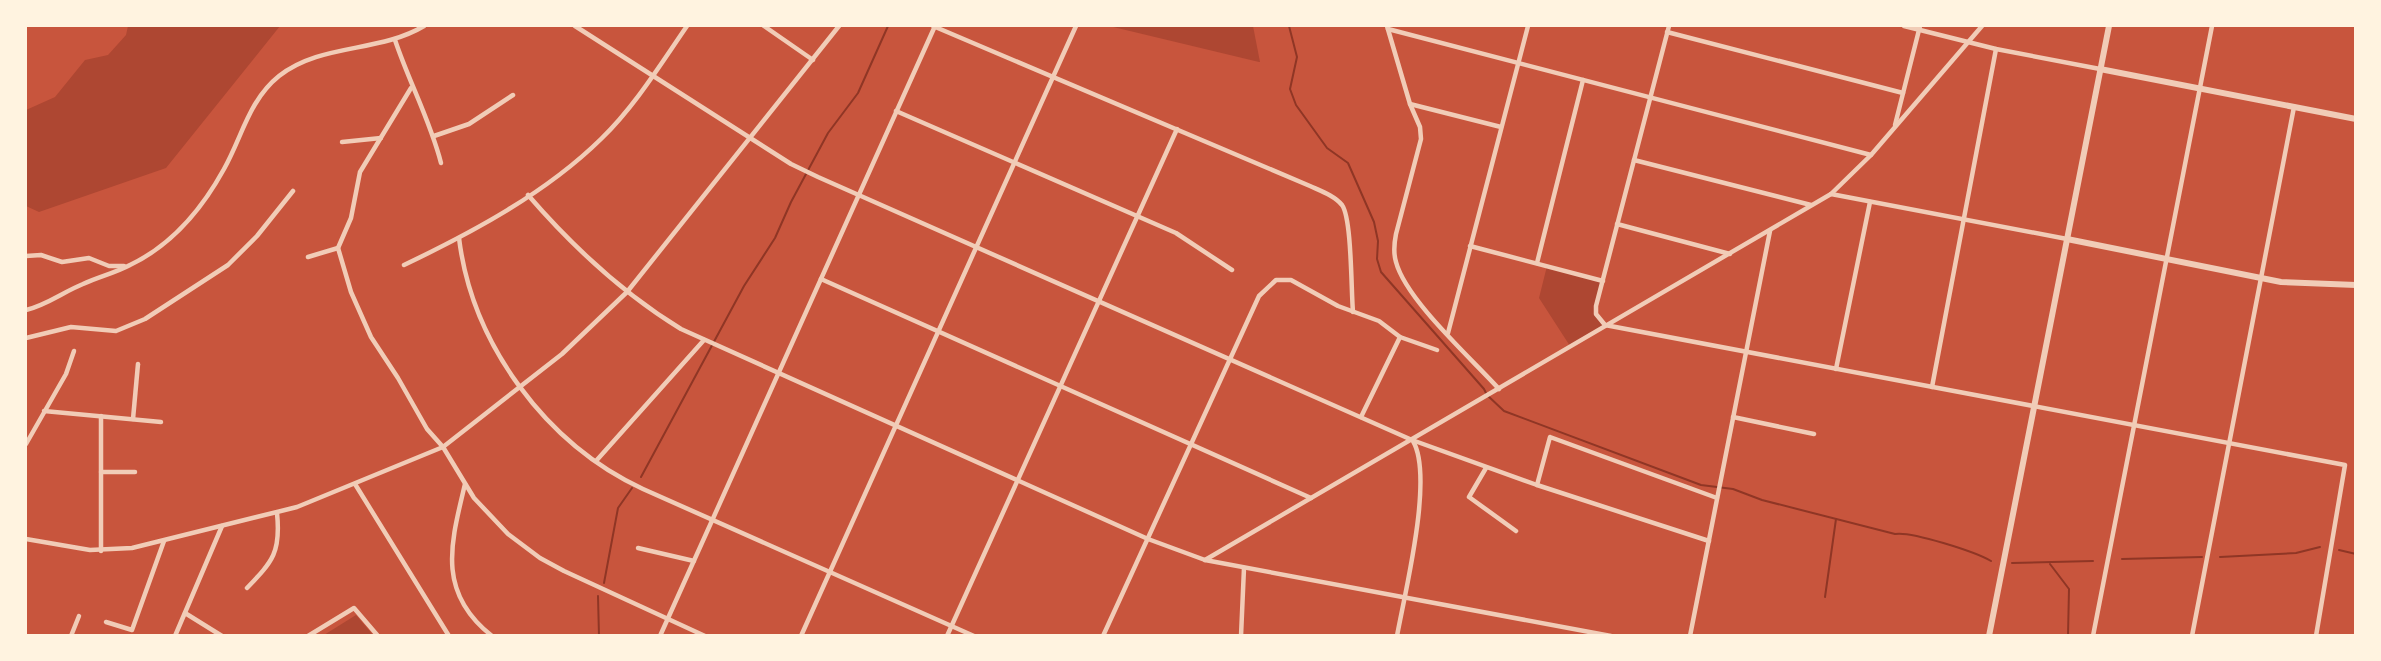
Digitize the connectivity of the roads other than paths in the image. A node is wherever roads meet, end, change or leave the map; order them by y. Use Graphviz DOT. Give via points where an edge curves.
graph roads {
  1 [pos="424,26"];
  2 [pos="574,26"];
  3 [pos="687,26"];
  4 [pos="764,26"];
  5 [pos="839,26"];
  6 [pos="934,26"];
  7 [pos="1076,26"];
  8 [pos="1528,26"];
  9 [pos="1669,26"];
  10 [pos="1904,26"];
  11 [pos="1982,26"];
  12 [pos="2109,26"];
  13 [pos="2212,26"];
  14 [pos="1388,27"];
  15 [pos="1919,27"];
  16 [pos="1667,32"];
  17 [pos="394,40"];
  18 [pos="1968,42"];
  19 [pos="1996,49"];
  20 [pos="813,60"];
  21 [pos="1518,63"];
  22 [pos="2100,69"];
  23 [pos="652,76"];
  24 [pos="1053,77"];
  25 [pos="1583,80"];
  26 [pos="411,88"];
  27 [pos="2199,88"];
  28 [pos="1903,93"];
  29 [pos="513,95"];
  30 [pos="1650,97"];
  31 [pos="1410,104"];
  32 [pos="2294,107"];
  33 [pos="896,111"];
  34 [pos="2355,119"];
  35 [pos="1502,127"];
  36 [pos="1895,128"];
  37 [pos="1177,129"];
  38 [pos="434,136"];
  39 [pos="381,138"];
  40 [pos="751,139"];
  41 [pos="342,142"];
  42 [pos="1871,155"];
  43 [pos="1634,160"];
  44 [pos="441,162"];
  45 [pos="1014,162"];
  46 [pos="293,191"];
  47 [pos="1831,194"];
  48 [pos="528,195"];
  49 [pos="858,195"];
  50 [pos="1870,202"];
  51 [pos="1812,205"];
  52 [pos="1137,216"];
  53 [pos="1964,220"];
  54 [pos="1617,224"];
  55 [pos="1770,231"];
  56 [pos="459,238"];
  57 [pos="2067,239"];
  58 [pos="1470,246"];
  59 [pos="976,247"];
  60 [pos="338,248"];
  61 [pos="1730,254"];
  62 [pos="26,256"];
  63 [pos="308,257"];
  64 [pos="2166,259"];
  65 [pos="1537,263"];
  66 [pos="130,265"];
  67 [pos="404,265"];
  68 [pos="1232,270"];
  69 [pos="2261,278"];
  70 [pos="820,279"];
  71 [pos="1602,281"];
  72 [pos="2355,285"];
  73 [pos="627,292"];
  74 [pos="1099,301"];
  75 [pos="26,310"];
  76 [pos="1353,312"];
  77 [pos="1605,325"];
  78 [pos="938,332"];
  79 [pos="1448,333"];
  80 [pos="1400,337"];
  81 [pos="26,338"];
  82 [pos="705,341"];
  83 [pos="1437,350"];
  84 [pos="74,351"];
  85 [pos="1746,352"];
  86 [pos="1230,359"];
  87 [pos="138,364"];
  88 [pos="1836,369"];
  89 [pos="778,374"];
  90 [pos="1061,386"];
  91 [pos="520,387"];
  92 [pos="1932,387"];
  93 [pos="1497,391"];
  94 [pos="2034,406"];
  95 [pos="44,411"];
  96 [pos="101,416"];
  97 [pos="1361,417"];
  98 [pos="1733,417"];
  99 [pos="133,419"];
  100 [pos="161,422"];
  101 [pos="2134,425"];
  102 [pos="895,426"];
  103 [pos="1814,434"];
  104 [pos="1412,440"];
  105 [pos="1192,443"];
  106 [pos="2229,443"];
  107 [pos="26,444"];
  108 [pos="443,447"];
  109 [pos="596,461"];
  110 [pos="1486,468"];
  111 [pos="101,472"];
  112 [pos="135,472"];
  113 [pos="1017,481"];
  114 [pos="465,483"];
  115 [pos="355,484"];
  116 [pos="1536,485"];
  117 [pos="1718,495"];
  118 [pos="1311,498"];
  119 [pos="277,513"];
  120 [pos="713,518"];
  121 [pos="222,526"];
  122 [pos="1516,531"];
  123 [pos="26,539"];
  124 [pos="1148,539"];
  125 [pos="164,541"];
  126 [pos="1709,541"];
  127 [pos="638,548"];
  128 [pos="101,551"];
  129 [pos="1204,560"];
  130 [pos="694,561"];
  131 [pos="1244,568"];
  132 [pos="830,570"];
  133 [pos="247,588"];
  134 [pos="1404,597"];
  135 [pos="185,613"];
  136 [pos="79,616"];
  137 [pos="668,619"];
  138 [pos="106,622"];
  139 [pos="952,626"];
  140 [pos="313,635"];
  141 [pos="71,636"];
  142 [pos="175,636"];
  143 [pos="222,636"];
  144 [pos="378,636"];
  145 [pos="449,636"];
  146 [pos="492,636"];
  147 [pos="660,636"];
  148 [pos="705,636"];
  149 [pos="801,636"];
  150 [pos="948,636"];
  151 [pos="974,636"];
  152 [pos="1104,636"];
  153 [pos="1241,636"];
  154 [pos="1396,636"];
  155 [pos="1611,636"];
  156 [pos="1690,636"];
  157 [pos="1989,636"];
  158 [pos="2093,636"];
  159 [pos="2192,636"];
  160 [pos="2316,636"];
  1 -- 17 [label="street"];
  2 -- 23 [label="street"];
  3 -- 23 [label="street"];
  4 -- 20 [label="street"];
  5 -- 20 [label="street"];
  6 -- 24 [label="street"];
  6 -- 33 [label="street"];
  7 -- 24 [label="street"];
  8 -- 21 [label="street"];
  9 -- 16 [label="street"];
  10 -- 15 [label="street"];
  11 -- 18 [label="street"];
  12 -- 22 [label="street"];
  13 -- 27 [label="street"];
  14 -- 21 [label="street"];
  14 -- 31 [label="street"];
  15 -- 18 [label="street"];
  15 -- 28 [label="street"];
  16 -- 28 [label="street"];
  16 -- 30 [label="street"];
  17 -- 26 [label="street"];
  17 -- 66 [label="street" via="313,58 268,85 255,101 224,170 194,215 169,239"];
  18 -- 19 [label="street"];
  18 -- 36 [label="street"];
  19 -- 22 [label="street"];
  19 -- 53 [label="street"];
  20 -- 40 [label="street"];
  21 -- 25 [label="street"];
  21 -- 35 [label="street"];
  22 -- 27 [label="street"];
  22 -- 57 [label="street"];
  23 -- 40 [label="street"];
  23 -- 48 [label="street" via="601,139"];
  24 -- 37 [label="street"];
  24 -- 45 [label="street"];
  25 -- 30 [label="street"];
  25 -- 65 [label="street"];
  26 -- 38 [label="street"];
  26 -- 39 [label="street"];
  27 -- 32 [label="street"];
  27 -- 64 [label="street"];
  28 -- 36 [label="street"];
  29 -- 38 [label="street" via="468,124"];
  30 -- 42 [label="street"];
  30 -- 43 [label="street"];
  31 -- 35 [label="street"];
  31 -- 79 [label="street" via="1421,139 1394,249 1396,263 1411,290"];
  32 -- 34 [label="street"];
  32 -- 69 [label="street"];
  33 -- 45 [label="street"];
  33 -- 49 [label="street"];
  35 -- 58 [label="street"];
  36 -- 42 [label="street"];
  37 -- 52 [label="street"];
  37 -- 76 [label="street" via="1318,189 1343,206 1348,222"];
  38 -- 44 [label="street"];
  39 -- 41 [label="street"];
  39 -- 60 [label="street" via="358,177 351,218"];
  40 -- 49 [label="street" via="801,169"];
  40 -- 73 [label="street"];
  42 -- 47 [label="street"];
  43 -- 51 [label="street"];
  43 -- 54 [label="street"];
  45 -- 52 [label="street"];
  45 -- 59 [label="street"];
  46 -- 81 [label="street" via="228,265 145,319 116,331 71,327"];
  47 -- 50 [label="street"];
  47 -- 51 [label="street"];
  48 -- 56 [label="street"];
  48 -- 73 [label="street" via="580,252"];
  49 -- 59 [label="street"];
  49 -- 70 [label="street"];
  50 -- 53 [label="street"];
  50 -- 88 [label="street"];
  51 -- 55 [label="street"];
  52 -- 68 [label="street" via="1182,236"];
  52 -- 74 [label="street"];
  53 -- 57 [label="street"];
  53 -- 92 [label="street"];
  54 -- 61 [label="street"];
  54 -- 71 [label="street"];
  55 -- 61 [label="street"];
  55 -- 85 [label="street"];
  56 -- 67 [label="street"];
  56 -- 91 [label="street" via="465,278 479,315"];
  57 -- 64 [label="street"];
  57 -- 94 [label="street"];
  58 -- 65 [label="street"];
  58 -- 79 [label="street"];
  59 -- 74 [label="street"];
  59 -- 78 [label="street"];
  60 -- 63 [label="street"];
  60 -- 108 [label="street" via="371,338 427,429"];
  61 -- 77 [label="street"];
  62 -- 66 [label="street" via="41,255 62,262 89,258 109,266"];
  64 -- 69 [label="street"];
  64 -- 101 [label="street"];
  65 -- 71 [label="street"];
  66 -- 75 [label="street"];
  69 -- 72 [label="street" via="2301,284"];
  69 -- 106 [label="street"];
  70 -- 78 [label="street"];
  70 -- 89 [label="street"];
  71 -- 77 [label="street" via="1596,314"];
  73 -- 82 [label="street"];
  73 -- 91 [label="street" via="568,349"];
  74 -- 86 [label="street"];
  74 -- 90 [label="street"];
  76 -- 80 [label="street" via="1379,321"];
  76 -- 86 [label="street" via="1291,280 1276,280 1262,291"];
  77 -- 85 [label="street"];
  77 -- 93 [label="street"];
  78 -- 90 [label="street"];
  78 -- 102 [label="street"];
  79 -- 93 [label="street"];
  80 -- 83 [label="street"];
  80 -- 97 [label="street"];
  82 -- 89 [label="street"];
  82 -- 109 [label="street"];
  84 -- 95 [label="street" via="66,374"];
  85 -- 88 [label="street"];
  85 -- 98 [label="street"];
  86 -- 97 [label="street"];
  86 -- 105 [label="street"];
  87 -- 99 [label="street"];
  88 -- 92 [label="street"];
  89 -- 102 [label="street"];
  89 -- 120 [label="street"];
  90 -- 105 [label="street"];
  90 -- 113 [label="street"];
  91 -- 108 [label="street"];
  91 -- 109 [label="street" via="545,416"];
  92 -- 94 [label="street"];
  93 -- 104 [label="street"];
  94 -- 101 [label="street"];
  94 -- 157 [label="street"];
  95 -- 96 [label="street"];
  95 -- 107 [label="street"];
  96 -- 99 [label="street"];
  96 -- 111 [label="street"];
  97 -- 104 [label="street"];
  98 -- 103 [label="street"];
  98 -- 117 [label="street"];
  99 -- 100 [label="street"];
  101 -- 106 [label="street"];
  101 -- 158 [label="street"];
  102 -- 113 [label="street"];
  102 -- 132 [label="street"];
  104 -- 110 [label="street"];
  104 -- 118 [label="street"];
  104 -- 134 [label="street" via="1419,451 1421,470"];
  105 -- 118 [label="street"];
  105 -- 124 [label="street"];
  106 -- 159 [label="street"];
  106 -- 160 [label="street" via="2345,465"];
  108 -- 114 [label="street"];
  108 -- 115 [label="street"];
  109 -- 120 [label="street" via="627,481"];
  110 -- 116 [label="street"];
  110 -- 122 [label="street" via="1469,497"];
  111 -- 112 [label="street"];
  111 -- 128 [label="street"];
  113 -- 124 [label="street"];
  113 -- 139 [label="street"];
  114 -- 137 [label="street" via="491,517 532,552"];
  114 -- 146 [label="street" via="450,568 463,604"];
  115 -- 119 [label="street"];
  115 -- 145 [label="street"];
  116 -- 117 [label="street" via="1550,437"];
  116 -- 126 [label="street"];
  117 -- 126 [label="street"];
  118 -- 129 [label="street"];
  119 -- 121 [label="street"];
  119 -- 133 [label="street" via="276,551"];
  120 -- 130 [label="street"];
  120 -- 132 [label="street"];
  121 -- 125 [label="street"];
  121 -- 135 [label="street"];
  123 -- 128 [label="street"];
  124 -- 129 [label="street"];
  124 -- 152 [label="street"];
  125 -- 128 [label="street"];
  125 -- 138 [label="street" via="132,630"];
  126 -- 156 [label="street"];
  127 -- 130 [label="street"];
  129 -- 131 [label="street"];
  130 -- 137 [label="street"];
  131 -- 134 [label="street"];
  131 -- 153 [label="street"];
  132 -- 139 [label="street"];
  132 -- 149 [label="street"];
  134 -- 154 [label="street"];
  134 -- 155 [label="street"];
  135 -- 142 [label="street"];
  135 -- 143 [label="street"];
  136 -- 141 [label="street"];
  137 -- 147 [label="street"];
  137 -- 148 [label="street"];
  139 -- 150 [label="street"];
  139 -- 151 [label="street"];
  140 -- 144 [label="street" via="354,608"];
}
